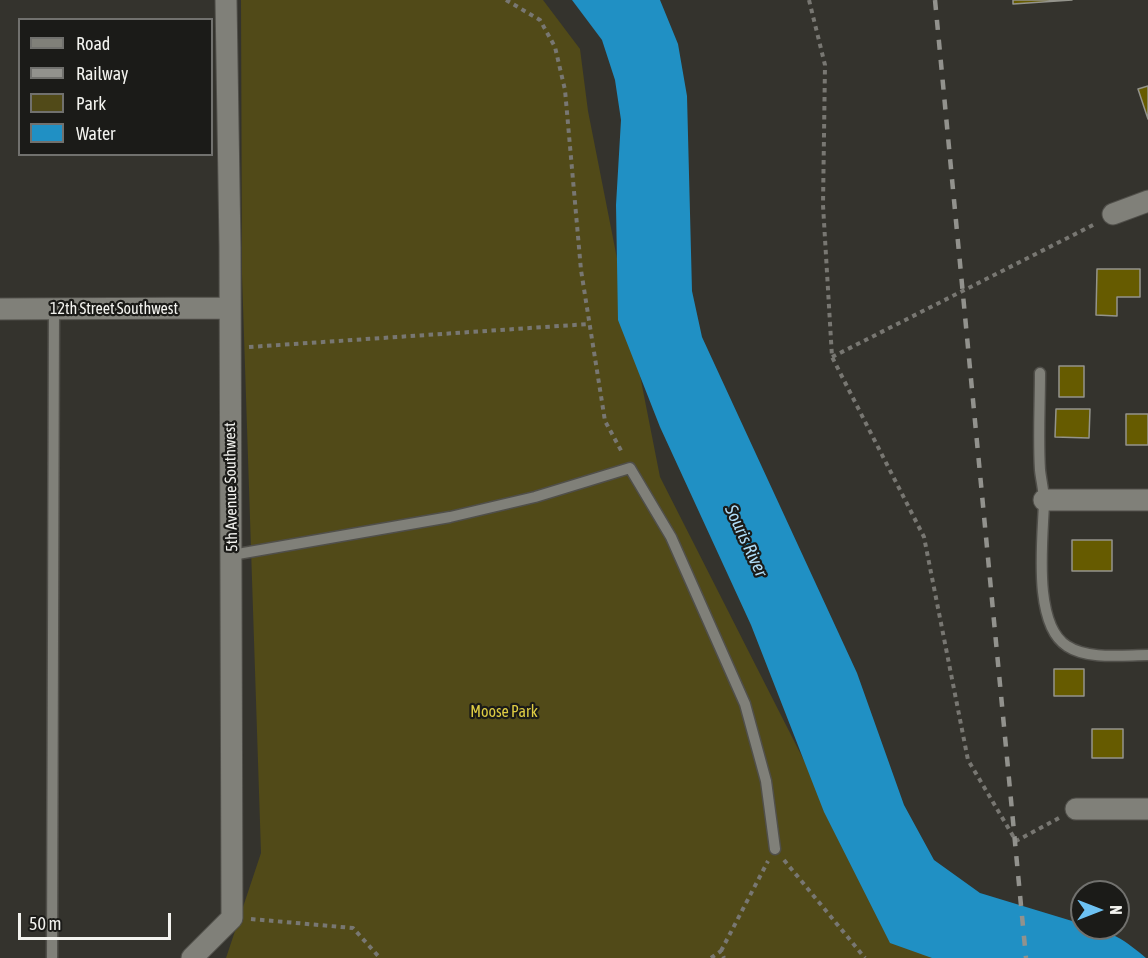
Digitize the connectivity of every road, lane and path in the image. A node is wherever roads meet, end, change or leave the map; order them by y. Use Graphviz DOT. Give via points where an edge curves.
graph roads {
  1 [pos="226,0"];
  2 [pos="506,0"];
  3 [pos="809,0"];
  4 [pos="1148,201"];
  5 [pos="1113,214"];
  6 [pos="229,308"];
  7 [pos="0,309"];
  8 [pos="54,309"];
  9 [pos="589,324"];
  10 [pos="229,347"];
  11 [pos="832,357"];
  12 [pos="1040,373"];
  13 [pos="630,468"];
  14 [pos="1044,500"];
  15 [pos="1148,500"];
  16 [pos="232,555"];
  17 [pos="1148,655"];
  18 [pos="1076,809"];
  19 [pos="1148,809"];
  20 [pos="775,849"];
  21 [pos="232,918"];
  22 [pos="721,951"];
  23 [pos="52,958"];
  24 [pos="192,958"];
  25 [pos="380,958"];
  26 [pos="711,958"];
  27 [pos="724,958"];
  28 [pos="865,958"];
  1 -- 6 [label="street, 5th Avenue Southwest"];
  2 -- 9 [label="path" via="540,20 555,47 565,90 580,270"];
  3 -- 11 [label="path" via="825,65 824,205"];
  4 -- 5 [label="street"];
  5 -- 11 [label="path"];
  6 -- 8 [label="street, 12th Street Southwest"];
  6 -- 10 [label="street, 5th Avenue Southwest"];
  7 -- 8 [label="street, 12th Street Southwest"];
  8 -- 23 [label="lane"];
  9 -- 10 [label="path"];
  9 -- 13 [label="path" via="605,421"];
  10 -- 16 [label="street, 5th Avenue Southwest"];
  11 -- 18 [label="path" via="924,537 968,760 1016,841"];
  12 -- 14 [label="lane" via="1040,469"];
  13 -- 16 [label="lane" via="535,497 450,517"];
  13 -- 20 [label="lane" via="671,537 746,704 766,781"];
  14 -- 15 [label="street"];
  14 -- 17 [label="lane" via="1044,586 1049,623 1055,636 1067,647 1084,653"];
  16 -- 21 [label="street, 5th Avenue Southwest"];
  18 -- 19 [label="street"];
  20 -- 22 [label="path"];
  20 -- 28 [label="path"];
  21 -- 24 [label="street"];
  21 -- 25 [label="path" via="353,928"];
  22 -- 26 [label="path"];
  22 -- 27 [label="path"];
}
